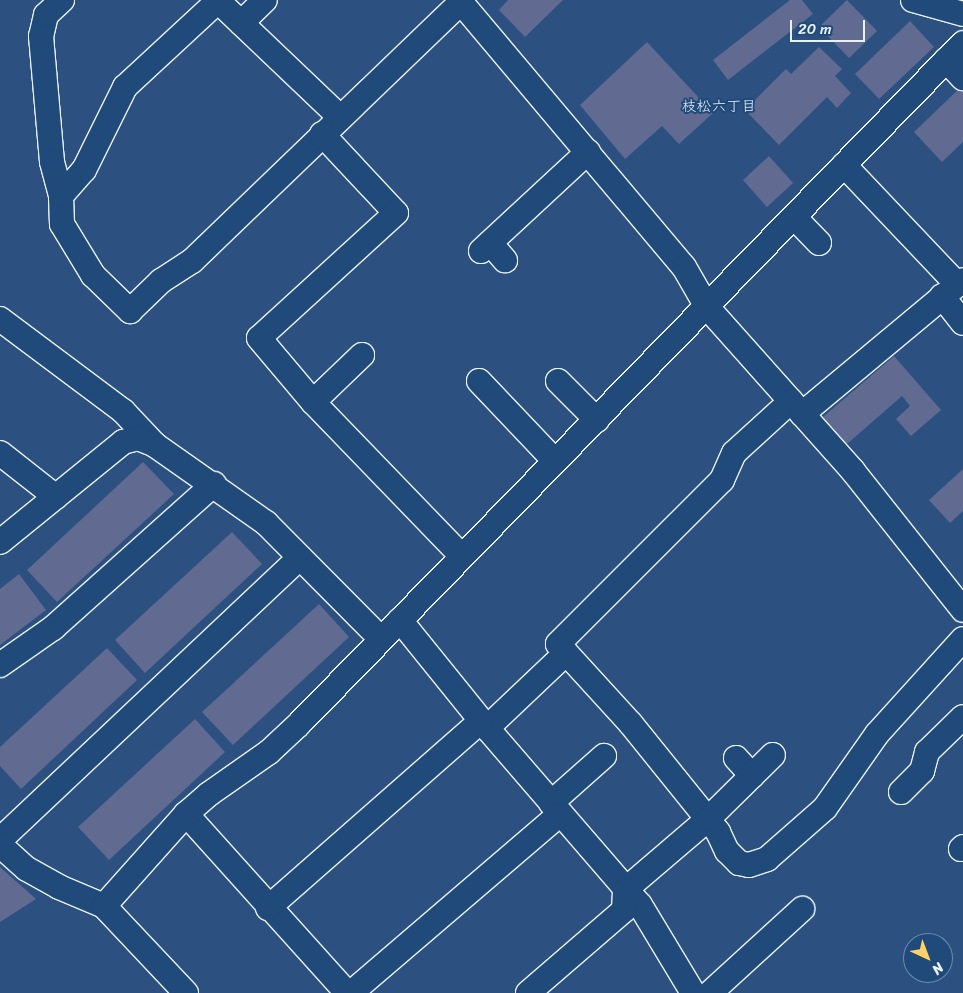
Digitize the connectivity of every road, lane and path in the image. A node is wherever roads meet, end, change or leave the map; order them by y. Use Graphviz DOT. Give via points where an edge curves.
graph roads {
  1 [pos="62,0"];
  2 [pos="265,0"];
  3 [pos="913,0"];
  4 [pos="217,1"];
  5 [pos="461,1"];
  6 [pos="963,14"];
  7 [pos="241,23"];
  8 [pos="963,43"];
  9 [pos="946,60"];
  10 [pos="963,78"];
  11 [pos="340,117"];
  12 [pos="322,134"];
  13 [pos="588,152"];
  14 [pos="844,165"];
  15 [pos="61,196"];
  16 [pos="794,217"];
  17 [pos="819,243"];
  18 [pos="492,251"];
  19 [pos="954,287"];
  20 [pos="707,307"];
  21 [pos="0,319"];
  22 [pos="963,323"];
  23 [pos="362,355"];
  24 [pos="479,381"];
  25 [pos="558,381"];
  26 [pos="314,402"];
  27 [pos="796,407"];
  28 [pos="596,420"];
  29 [pos="155,445"];
  30 [pos="0,453"];
  31 [pos="555,461"];
  32 [pos="214,484"];
  33 [pos="56,496"];
  34 [pos="0,542"];
  35 [pos="461,555"];
  36 [pos="300,557"];
  37 [pos="963,610"];
  38 [pos="400,620"];
  39 [pos="382,639"];
  40 [pos="963,639"];
  41 [pos="566,653"];
  42 [pos="0,665"];
  43 [pos="963,717"];
  44 [pos="484,724"];
  45 [pos="773,755"];
  46 [pos="604,756"];
  47 [pos="736,758"];
  48 [pos="752,776"];
  49 [pos="901,792"];
  50 [pos="555,808"];
  51 [pos="186,814"];
  52 [pos="708,819"];
  53 [pos="0,840"];
  54 [pos="0,845"];
  55 [pos="625,890"];
  56 [pos="104,906"];
  57 [pos="268,908"];
  58 [pos="802,910"];
  59 [pos="186,993"];
  60 [pos="349,993"];
  61 [pos="528,993"];
  62 [pos="693,993"];
  63 [pos="710,993"];
  1 -- 15 [label="street" via="46,16 41,36 52,162"];
  2 -- 7 [label="street"];
  3 -- 6 [label="street"];
  4 -- 7 [label="street"];
  4 -- 15 [label="street" via="126,88 84,170"];
  5 -- 11 [label="street"];
  5 -- 13 [label="street"];
  7 -- 11 [label="street"];
  8 -- 9 [label="street"];
  9 -- 10 [label="street"];
  9 -- 14 [label="street"];
  11 -- 12 [label="street"];
  12 -- 15 [label="street" via="192,261 161,281 130,311 93,276 78,254 62,224"];
  12 -- 26 [label="street" via="396,213 259,338"];
  13 -- 18 [label="street"];
  13 -- 20 [label="street" via="684,267"];
  14 -- 16 [label="street"];
  14 -- 19 [label="street"];
  16 -- 17 [label="street"];
  16 -- 20 [label="street"];
  19 -- 22 [label="street"];
  19 -- 27 [label="street"];
  20 -- 27 [label="street"];
  20 -- 28 [label="street"];
  21 -- 29 [label="street" via="123,411"];
  23 -- 26 [label="street"];
  24 -- 31 [label="street"];
  25 -- 28 [label="street"];
  26 -- 35 [label="street"];
  27 -- 37 [label="street" via="853,471"];
  27 -- 41 [label="street" via="734,453 722,480 558,644"];
  28 -- 31 [label="street"];
  29 -- 32 [label="street"];
  29 -- 33 [label="street" via="138,438 123,442"];
  30 -- 33 [label="street"];
  31 -- 35 [label="street"];
  32 -- 36 [label="street" via="266,523"];
  32 -- 42 [label="street" via="53,628"];
  33 -- 34 [label="street"];
  35 -- 38 [label="street"];
  36 -- 39 [label="street"];
  36 -- 53 [label="street"];
  38 -- 39 [label="street"];
  38 -- 44 [label="street"];
  39 -- 51 [label="street" via="269,752"];
  40 -- 52 [label="street" via="877,734 825,808 767,859 749,865 739,863"];
  41 -- 44 [label="street"];
  41 -- 52 [label="street" via="631,724"];
  43 -- 49 [label="street" via="927,752 922,771"];
  44 -- 50 [label="street"];
  44 -- 57 [label="street"];
  45 -- 48 [label="street"];
  46 -- 50 [label="street"];
  47 -- 48 [label="street"];
  48 -- 52 [label="street"];
  50 -- 55 [label="street"];
  50 -- 60 [label="street"];
  51 -- 56 [label="street"];
  51 -- 57 [label="street"];
  52 -- 55 [label="street"];
  54 -- 56 [label="street" via="28,869 59,887"];
  55 -- 61 [label="street" via="624,910"];
  55 -- 62 [label="street" via="640,905"];
  56 -- 59 [label="street"];
  57 -- 60 [label="street"];
  58 -- 63 [label="street"];
}
